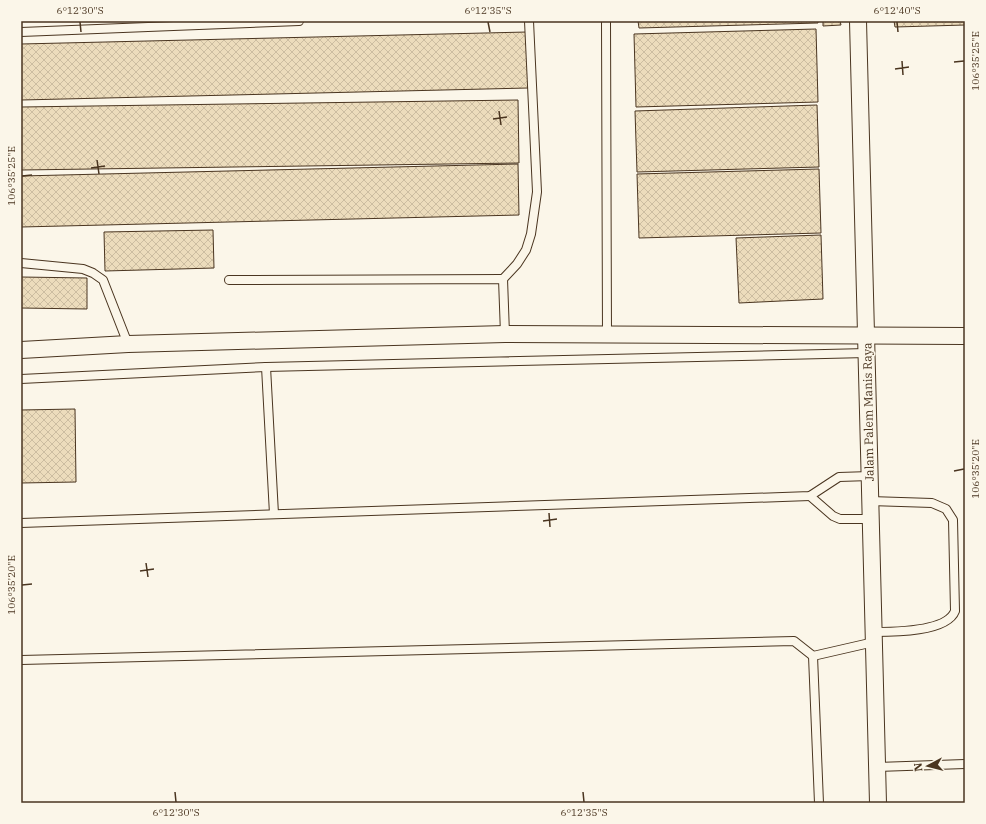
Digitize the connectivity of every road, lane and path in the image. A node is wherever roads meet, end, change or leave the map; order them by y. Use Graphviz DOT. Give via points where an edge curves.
graph roads {
  1 [pos="299,21"];
  2 [pos="529,21"];
  3 [pos="606,21"];
  4 [pos="858,21"];
  5 [pos="21,32"];
  6 [pos="21,263"];
  7 [pos="503,279"];
  8 [pos="229,280"];
  9 [pos="505,334"];
  10 [pos="607,335"];
  11 [pos="965,336"];
  12 [pos="128,344"];
  13 [pos="867,345"];
  14 [pos="21,350"];
  15 [pos="266,367"];
  16 [pos="21,379"];
  17 [pos="870,476"];
  18 [pos="810,496"];
  19 [pos="870,501"];
  20 [pos="274,514"];
  21 [pos="871,519"];
  22 [pos="21,523"];
  23 [pos="874,637"];
  24 [pos="813,656"];
  25 [pos="21,660"];
  26 [pos="965,764"];
  27 [pos="877,767"];
  28 [pos="818,803"];
  29 [pos="878,803"];
  1 -- 5 [label="lane"];
  2 -- 7 [label="lane" via="537,192 526,250"];
  3 -- 10 [label="lane"];
  4 -- 13 [label="street, Jalam Palem Manis Raya"];
  6 -- 12 [label="lane" via="83,269 93,273 102,280"];
  7 -- 8 [label="lane"];
  7 -- 9 [label="lane"];
  9 -- 10 [label="street"];
  9 -- 12 [label="street"];
  10 -- 13 [label="street"];
  11 -- 13 [label="street"];
  12 -- 14 [label="street"];
  13 -- 15 [label="lane"];
  13 -- 17 [label="street, Jalam Palem Manis Raya"];
  15 -- 16 [label="lane"];
  15 -- 20 [label="lane"];
  17 -- 18 [label="lane" via="839,477"];
  17 -- 19 [label="street, Jalam Palem Manis Raya"];
  18 -- 20 [label="lane"];
  18 -- 21 [label="lane" via="840,519"];
  19 -- 21 [label="street, Jalam Palem Manis Raya"];
  19 -- 23 [label="lane" via="940,505 946,509 953,528 953,618 932,627"];
  20 -- 22 [label="lane"];
  21 -- 23 [label="street, Jalam Palem Manis Raya"];
  23 -- 24 [label="lane"];
  23 -- 27 [label="street, Jalam Palem Manis Raya"];
  24 -- 25 [label="lane" via="794,641"];
  24 -- 28 [label="lane"];
  26 -- 27 [label="lane"];
  27 -- 29 [label="street, Jalam Palem Manis Raya"];
}
